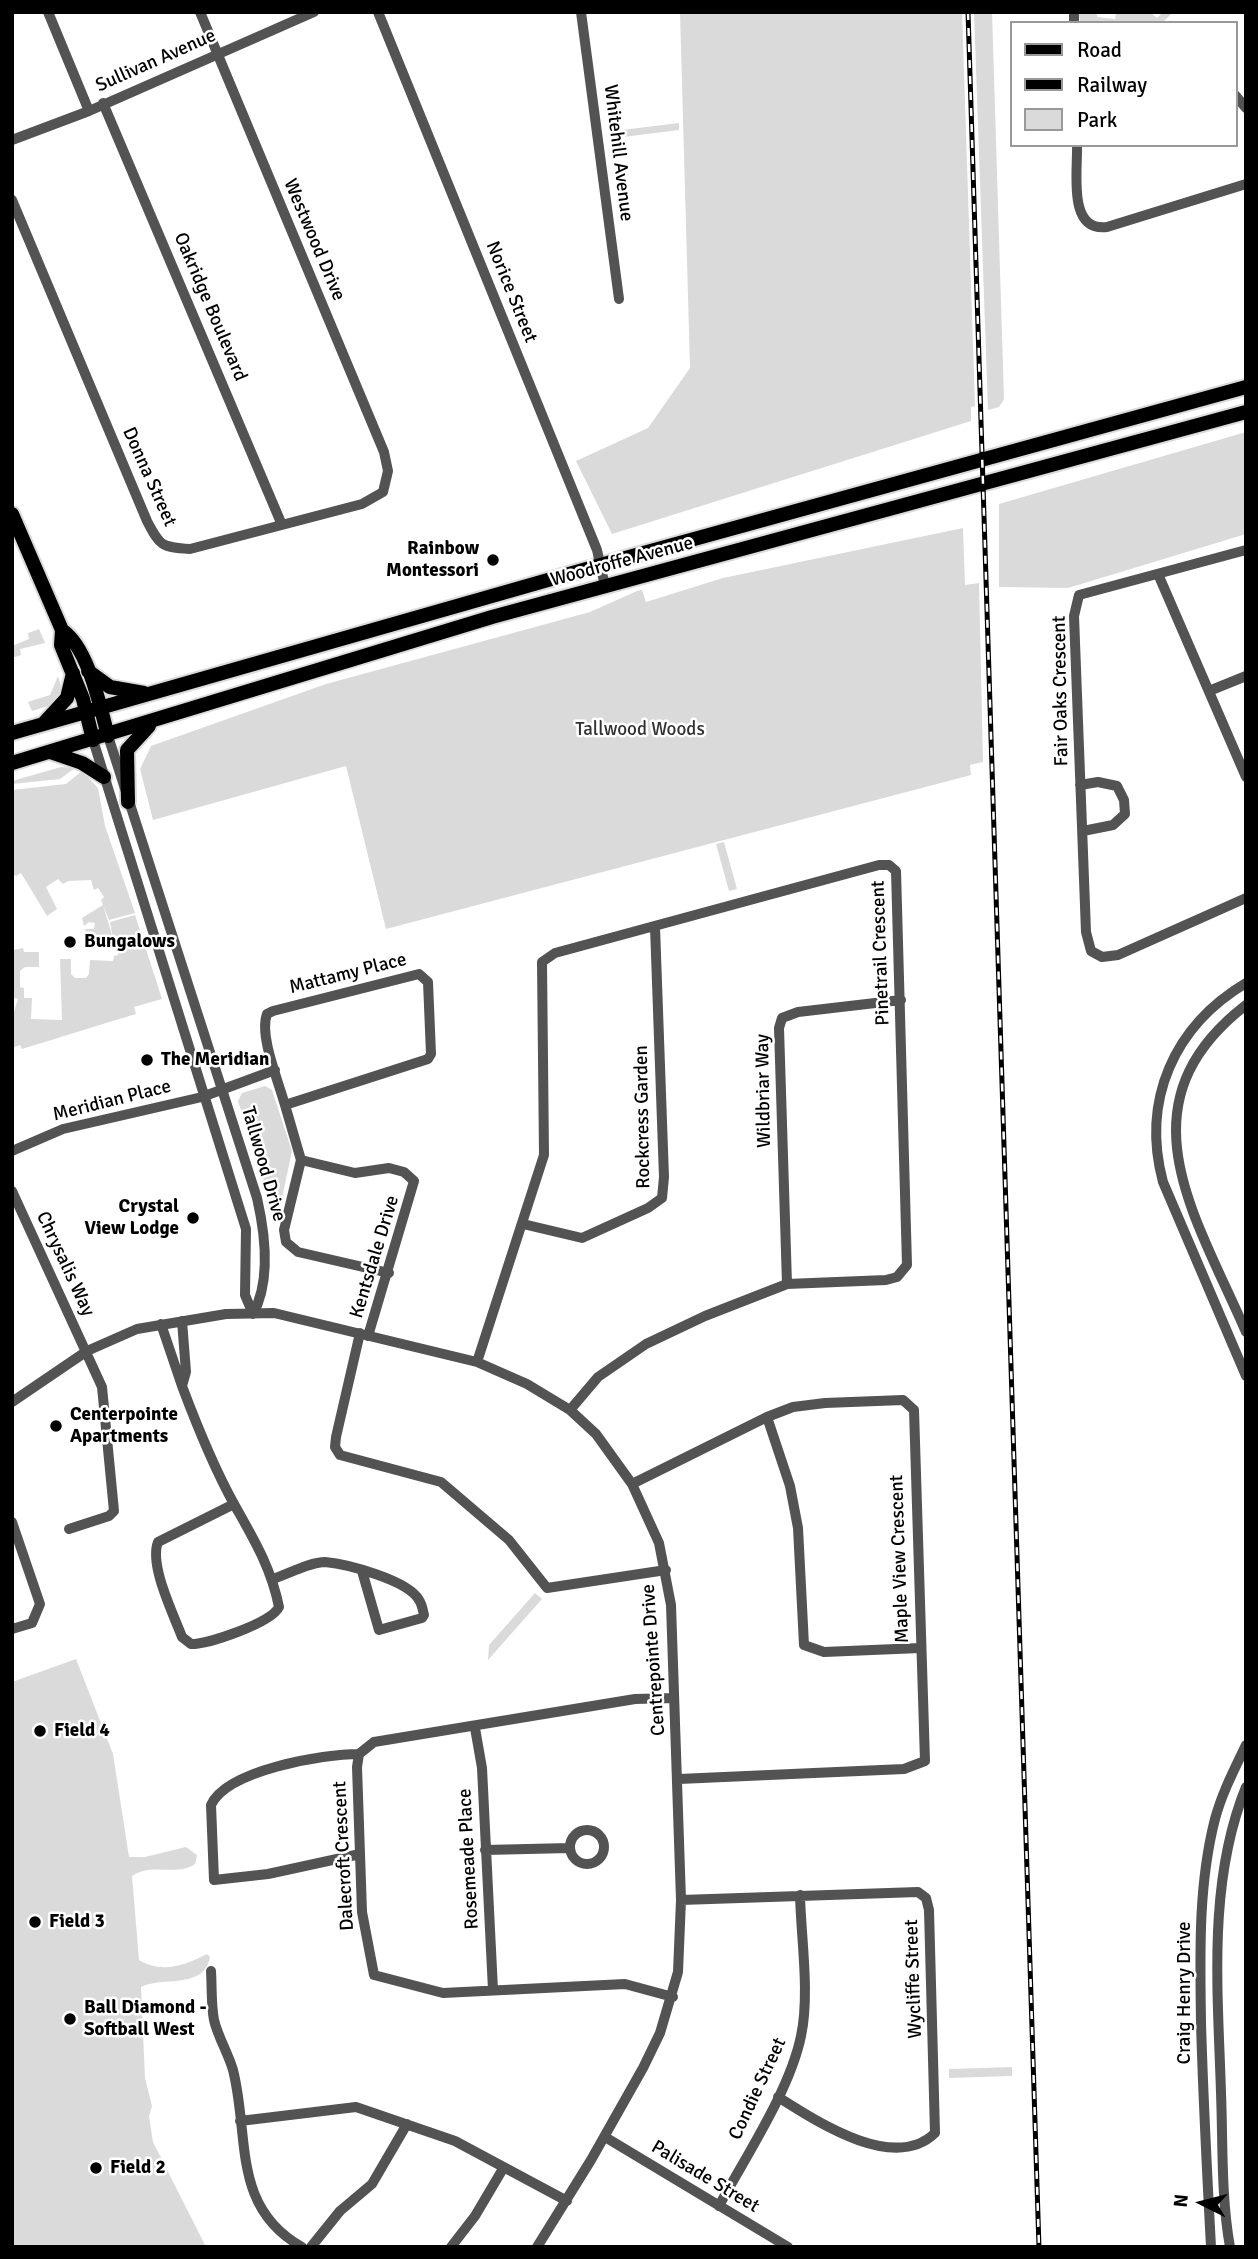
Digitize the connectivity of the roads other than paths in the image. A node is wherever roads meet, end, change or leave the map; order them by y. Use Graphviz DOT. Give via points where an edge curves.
graph roads {
  1 [pos="48,12"];
  2 [pos="200,12"];
  3 [pos="314,12"];
  4 [pos="378,12"];
  5 [pos="581,12"];
  6 [pos="218,52"];
  7 [pos="103,103"];
  8 [pos="89,111"];
  9 [pos="12,140"];
  10 [pos="1077,147"];
  11 [pos="1246,184"];
  12 [pos="12,200"];
  13 [pos="619,299"];
  14 [pos="1246,387"];
  15 [pos="1246,412"];
  16 [pos="1040,444"];
  17 [pos="1045,467"];
  18 [pos="916,477"];
  19 [pos="387,483"];
  20 [pos="921,500"];
  21 [pos="12,514"];
  22 [pos="282,525"];
  23 [pos="1246,550"];
  24 [pos="601,565"];
  25 [pos="1158,574"];
  26 [pos="605,586"];
  27 [pos="62,630"];
  28 [pos="73,671"];
  29 [pos="88,671"];
  30 [pos="1246,676"];
  31 [pos="1209,691"];
  32 [pos="149,693"];
  33 [pos="94,711"];
  34 [pos="153,722"];
  35 [pos="43,724"];
  36 [pos="12,733"];
  37 [pos="108,736"];
  38 [pos="93,740"];
  39 [pos="50,752"];
  40 [pos="12,763"];
  41 [pos="104,777"];
  42 [pos="1246,778"];
  43 [pos="1080,785"];
  44 [pos="128,802"];
  45 [pos="1083,831"];
  46 [pos="1246,898"];
  47 [pos="655,927"];
  48 [pos="1246,982"];
  49 [pos="901,1000"];
  50 [pos="1246,1005"];
  51 [pos="275,1070"];
  52 [pos="221,1091"];
  53 [pos="202,1097"];
  54 [pos="285,1105"];
  55 [pos="12,1151"];
  56 [pos="301,1160"];
  57 [pos="12,1191"];
  58 [pos="523,1224"];
  59 [pos="389,1273"];
  60 [pos="788,1284"];
  61 [pos="253,1314"];
  62 [pos="182,1321"];
  63 [pos="162,1324"];
  64 [pos="1246,1332"];
  65 [pos="364,1335"];
  66 [pos="87,1351"];
  67 [pos="477,1362"];
  68 [pos="1246,1376"];
  69 [pos="182,1386"];
  70 [pos="12,1402"];
  71 [pos="570,1410"];
  72 [pos="767,1417"];
  73 [pos="632,1483"];
  74 [pos="234,1504"];
  75 [pos="12,1522"];
  76 [pos="69,1529"];
  77 [pos="666,1570"];
  78 [pos="362,1571"];
  79 [pos="273,1579"];
  80 [pos="12,1629"];
  81 [pos="920,1648"];
  82 [pos="674,1698"];
  83 [pos="475,1728"];
  84 [pos="1246,1745"];
  85 [pos="359,1754"];
  86 [pos="679,1779"];
  87 [pos="1246,1787"];
  88 [pos="1224,1790"];
  89 [pos="1243,1805"];
  90 [pos="570,1848"];
  91 [pos="485,1850"];
  92 [pos="360,1854"];
  93 [pos="800,1895"];
  94 [pos="681,1900"];
  95 [pos="211,1971"];
  96 [pos="493,1990"];
  97 [pos="673,1997"];
  98 [pos="778,2097"];
  99 [pos="240,2121"];
  100 [pos="407,2124"];
  101 [pos="605,2137"];
  102 [pos="504,2167"];
  103 [pos="567,2200"];
  104 [pos="719,2206"];
  105 [pos="540,2245"];
  106 [pos="302,2247"];
  107 [pos="311,2247"];
  108 [pos="451,2247"];
  109 [pos="788,2247"];
  110 [pos="1211,2247"];
  111 [pos="1230,2247"];
  1 -- 8 [label="street"];
  2 -- 6 [label="street, Westwood Drive"];
  3 -- 6 [label="street, Sullivan Avenue"];
  4 -- 24 [label="street, Norice Street"];
  5 -- 13 [label="street, Whitehill Avenue"];
  6 -- 7 [label="street, Sullivan Avenue"];
  6 -- 19 [label="street, Westwood Drive" via="384,452"];
  7 -- 8 [label="street, Sullivan Avenue"];
  7 -- 22 [label="street, Oakridge Boulevard"];
  8 -- 9 [label="street, Sullivan Avenue"];
  10 -- 11 [label="street" via="1079,210 1093,227 1107,227"];
  12 -- 22 [label="street, Donna Street" via="159,544 190,549"];
  14 -- 16 [label="main road, Woodroffe Avenue"];
  15 -- 17 [label="main road, Woodroffe Avenue"];
  16 -- 17 [label="main road"];
  16 -- 18 [label="main road, Woodroffe Avenue"];
  17 -- 20 [label="main road, Woodroffe Avenue"];
  18 -- 20 [label="main road"];
  18 -- 24 [label="main road, Woodroffe Avenue"];
  19 -- 22 [label="street, Donna Street" via="383,492 362,504"];
  20 -- 26 [label="main road, Woodroffe Avenue"];
  21 -- 27 [label="main road"];
  23 -- 25 [label="street"];
  24 -- 26 [label="street, Norice Street"];
  24 -- 32 [label="main road, Woodroffe Avenue"];
  25 -- 31 [label="street"];
  25 -- 43 [label="street, Fair Oaks Crescent" via="1079,595 1074,616"];
  26 -- 34 [label="main road, Woodroffe Avenue"];
  27 -- 28 [label="main road" via="61,645"];
  27 -- 29 [label="main road" via="74,638"];
  28 -- 33 [label="main road"];
  28 -- 35 [label="main road" via="67,698"];
  29 -- 32 [label="main road" via="110,687"];
  29 -- 33 [label="main road"];
  30 -- 31 [label="street"];
  31 -- 42 [label="street"];
  32 -- 33 [label="main road, Woodroffe Avenue"];
  33 -- 35 [label="main road, Woodroffe Avenue"];
  33 -- 37 [label="main road, Tallwood Drive"];
  33 -- 38 [label="main road, Tallwood Drive"];
  34 -- 37 [label="main road, Woodroffe Avenue"];
  34 -- 44 [label="main road" via="127,750"];
  35 -- 36 [label="main road, Woodroffe Avenue"];
  37 -- 38 [label="main road, Woodroffe Avenue"];
  37 -- 44 [label="street, Tallwood Drive"];
  38 -- 39 [label="main road, Woodroffe Avenue"];
  38 -- 41 [label="street, Tallwood Drive"];
  39 -- 40 [label="main road, Woodroffe Avenue"];
  39 -- 41 [label="main road"];
  41 -- 53 [label="street, Tallwood Drive"];
  43 -- 45 [label="street, Fair Oaks Crescent"];
  43 -- 45 [label="street, Fair Oaks Crescent" via="1117,786 1125,814 1113,825"];
  44 -- 52 [label="street, Tallwood Drive"];
  45 -- 46 [label="street, Fair Oaks Crescent" via="1086,932 1095,955 1118,955"];
  47 -- 49 [label="street, Pinetrail Crescent" via="889,865 896,871"];
  47 -- 58 [label="street, Pinetrail Crescent" via="555,953 542,962 546,1140"];
  47 -- 58 [label="street, Rockcress Garden" via="662,1198 582,1238"];
  48 -- 68 [label="street" via="1203,1015 1186,1037 1160,1095 1155,1153 1163,1182"];
  49 -- 60 [label="street, Wildbriar Way" via="798,1012 782,1018"];
  49 -- 60 [label="street, Pinetrail Crescent" via="907,1265 897,1277 886,1280"];
  50 -- 64 [label="street" via="1223,1023 1188,1070 1174,1127 1179,1175"];
  51 -- 52 [label="street, Meridian Place"];
  51 -- 54 [label="street, Mattamy Place"];
  51 -- 54 [label="street, Mattamy Place" via="264,1030 267,1014 411,974 428,982 428,1059"];
  52 -- 53 [label="street, Meridian Place"];
  52 -- 61 [label="street, Tallwood Drive" via="263,1225 262,1296"];
  53 -- 55 [label="street, Meridian Place" via="63,1129"];
  53 -- 61 [label="street, Tallwood Drive" via="246,1229 245,1295"];
  54 -- 56 [label="street, Mattamy Place"];
  56 -- 59 [label="street, Mattamy Place" via="284,1230 290,1248"];
  56 -- 59 [label="street, Kentsdale Drive" via="355,1173 389,1168 414,1181"];
  57 -- 66 [label="street, Chrysalis Way"];
  58 -- 67 [label="street, Pinetrail Crescent"];
  59 -- 65 [label="street, Kentsdale Drive"];
  60 -- 71 [label="street, Pinetrail Crescent" via="646,1344 598,1377"];
  61 -- 62 [label="street, Centrepointe Drive"];
  61 -- 65 [label="street, Centrepointe Drive" via="274,1313"];
  62 -- 63 [label="street, Centrepointe Drive"];
  62 -- 69 [label="street" via="186,1372"];
  63 -- 66 [label="street, Centrepointe Drive" via="137,1329"];
  63 -- 69 [label="street"];
  65 -- 67 [label="street, Centrepointe Drive"];
  65 -- 77 [label="street, Kentsdale Drive" via="336,1437 340,1455 441,1482 509,1540 547,1588"];
  66 -- 70 [label="street, Centrepointe Drive"];
  66 -- 76 [label="street, Chrysalis Way" via="105,1401 114,1511"];
  67 -- 71 [label="street, Centrepointe Drive"];
  69 -- 74 [label="street"];
  71 -- 73 [label="street, Centrepointe Drive" via="596,1434"];
  72 -- 73 [label="street, Maple View Crescent"];
  72 -- 81 [label="street" via="790,1486 798,1528 804,1645 824,1652"];
  72 -- 81 [label="street, Maple View Crescent" via="825,1403 903,1400 914,1410"];
  73 -- 77 [label="street, Centrepointe Drive" via="648,1512"];
  74 -- 79 [label="street"];
  74 -- 79 [label="street" via="157,1544 157,1567 182,1637 191,1644 205,1642 274,1615 279,1607"];
  75 -- 80 [label="street" via="40,1604 32,1623"];
  77 -- 82 [label="street, Centrepointe Drive"];
  78 -- 78 [label="street" via="379,1630 422,1618 420,1600 413,1593 392,1580"];
  78 -- 79 [label="street" via="323,1562"];
  81 -- 86 [label="street, Maple View Crescent" via="925,1761 904,1769"];
  82 -- 83 [label="street, Dalecroft Crescent" via="635,1699"];
  82 -- 86 [label="street, Centrepointe Drive"];
  83 -- 85 [label="street, Dalecroft Crescent" via="374,1742"];
  83 -- 91 [label="street, Rosemeade Place" via="482,1768"];
  84 -- 88 [label="street, Craig Henry Drive"];
  85 -- 92 [label="street, Dalecroft Crescent"];
  85 -- 92 [label="street" via="280,1766 228,1786 211,1805 214,1880 268,1874"];
  86 -- 94 [label="street, Centrepointe Drive"];
  87 -- 89 [label="street, Craig Henry Drive"];
  88 -- 89 [label="street"];
  88 -- 110 [label="street, Craig Henry Drive" via="1203,1884 1200,1973"];
  89 -- 111 [label="street, Craig Henry Drive" via="1224,1866 1218,1973"];
  90 -- 91 [label="street"];
  91 -- 96 [label="street, Rosemeade Place"];
  92 -- 96 [label="street, Dalecroft Crescent" via="362,1912 374,1975 443,1993"];
  93 -- 94 [label="street, Wycliffe Street"];
  93 -- 98 [label="street, Condie Street" via="803,2025"];
  93 -- 98 [label="street, Wycliffe Street" via="918,1892 926,1898 935,2133 916,2146 865,2145"];
  94 -- 97 [label="street, Centrepointe Drive"];
  95 -- 99 [label="street" via="214,2020 233,2071"];
  96 -- 97 [label="street, Dalecroft Crescent" via="625,1984"];
  97 -- 101 [label="street, Centrepointe Drive" via="660,2033"];
  98 -- 104 [label="street, Condie Street"];
  99 -- 100 [label="street" via="356,2107"];
  99 -- 106 [label="street" via="249,2183 261,2210"];
  100 -- 102 [label="street" via="455,2141"];
  100 -- 107 [label="street" via="372,2184 340,2211"];
  101 -- 103 [label="street, Centrepointe Drive"];
  101 -- 104 [label="street, Palisade Street"];
  102 -- 103 [label="street"];
  102 -- 108 [label="street"];
  103 -- 105 [label="street, Centrepointe Drive"];
  104 -- 109 [label="street, Palisade Street"];
}
